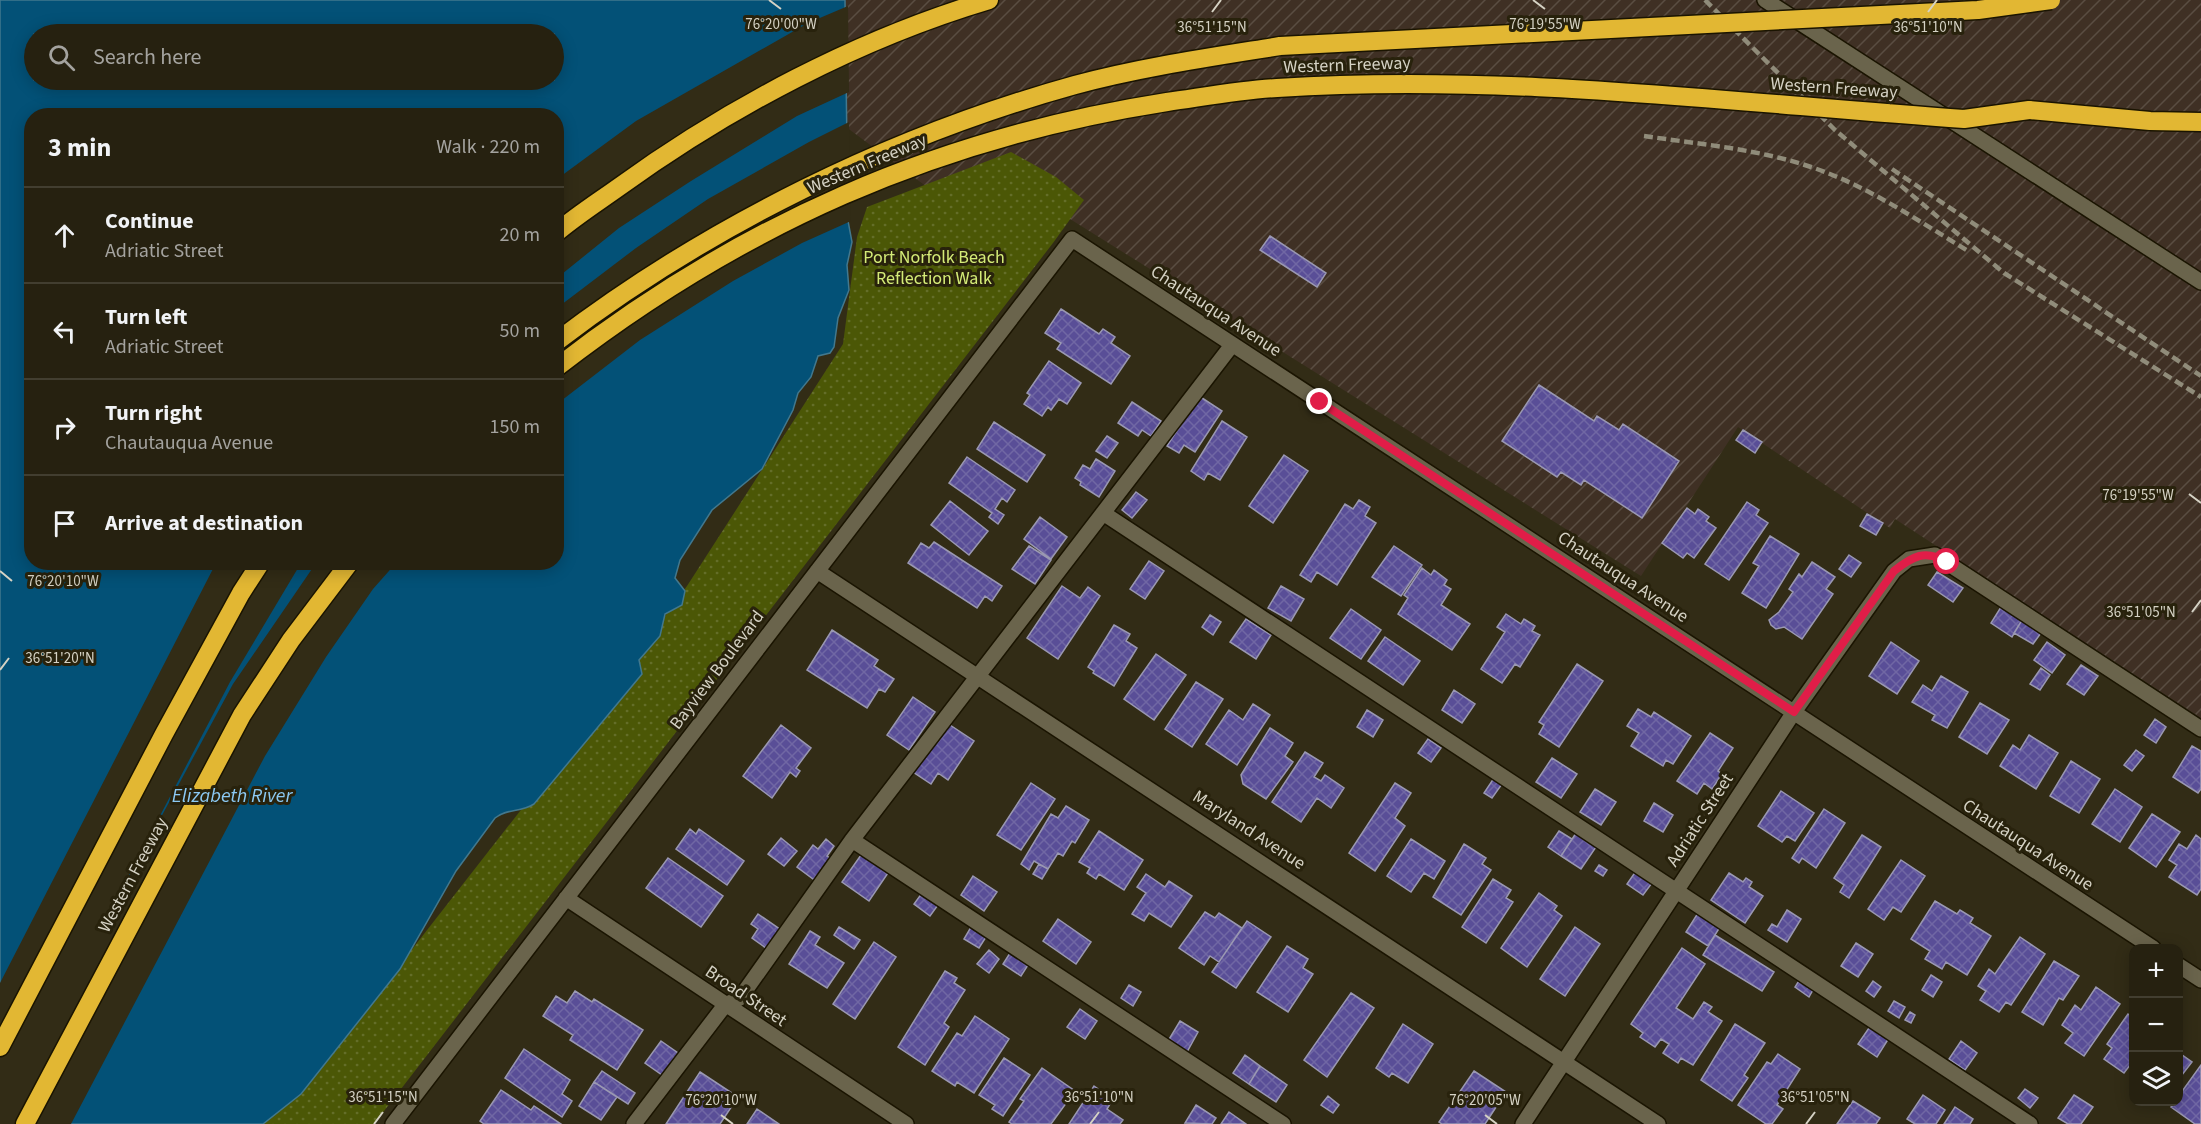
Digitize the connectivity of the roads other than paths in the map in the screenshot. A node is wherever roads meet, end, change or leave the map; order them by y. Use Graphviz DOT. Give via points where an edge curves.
graph roads {
  1 [pos="989,0"];
  2 [pos="1765,0"];
  3 [pos="2051,0"];
  4 [pos="2150,121"];
  5 [pos="2201,122"];
  6 [pos="2201,129"];
  7 [pos="564,227"];
  8 [pos="1072,239"];
  9 [pos="2201,282"];
  10 [pos="564,336"];
  11 [pos="1232,345"];
  12 [pos="564,362"];
  13 [pos="1103,513"];
  14 [pos="256,570"];
  15 [pos="344,570"];
  16 [pos="817,571"];
  17 [pos="978,675"];
  18 [pos="1794,712"];
  19 [pos="2201,729"];
  20 [pos="852,840"];
  21 [pos="1677,891"];
  22 [pos="566,898"];
  23 [pos="2147,944"];
  24 [pos="2183,968"];
  25 [pos="2201,980"];
  26 [pos="725,1005"];
  27 [pos="0,1047"];
  28 [pos="1564,1062"];
  29 [pos="25,1124"];
  30 [pos="393,1124"];
  31 [pos="634,1124"];
  32 [pos="906,1124"];
  33 [pos="1282,1124"];
  34 [pos="1523,1124"];
  35 [pos="1658,1124"];
  36 [pos="2031,1124"];
  1 -- 7 [label="highway" via="855,51 757,100 658,159"];
  2 -- 9 [label="street"];
  3 -- 10 [label="highway, bridge" via="1978,10 1280,46 1076,85 927,134 785,200 675,260"];
  4 -- 5 [label="highway, Western Freeway"];
  4 -- 6 [label="highway"];
  4 -- 12 [label="highway, Western Freeway, bridge" via="2029,110 1964,119 1504,85 1394,83 1272,88 1145,106 1061,121 978,144 850,191 743,244 624,316"];
  8 -- 11 [label="street, Chautauqua Avenue"];
  8 -- 16 [label="street, Bayview Boulevard"];
  11 -- 13 [label="street"];
  11 -- 18 [label="street, Chautauqua Avenue"];
  13 -- 17 [label="street"];
  13 -- 21 [label="street"];
  14 -- 27 [label="highway, Western Freeway" via="164,734"];
  15 -- 29 [label="highway, Western Freeway" via="291,640 242,715"];
  16 -- 17 [label="street, Maryland Avenue"];
  16 -- 22 [label="street, Bayview Boulevard"];
  17 -- 20 [label="street"];
  17 -- 28 [label="street, Maryland Avenue"];
  18 -- 19 [label="street, Adriatic Street" via="1894,571 1909,559 1935,555"];
  18 -- 21 [label="street, Adriatic Street"];
  18 -- 23 [label="street, Chautauqua Avenue"];
  20 -- 26 [label="street" via="740,998"];
  20 -- 33 [label="street"];
  21 -- 28 [label="street, Adriatic Street"];
  21 -- 36 [label="street"];
  22 -- 26 [label="street, Broad Street"];
  22 -- 30 [label="street, Bayview Boulevard"];
  24 -- 25 [label="street"];
  26 -- 31 [label="street"];
  26 -- 32 [label="street, Broad Street"];
  28 -- 34 [label="street, Adriatic Street"];
  28 -- 35 [label="street, Maryland Avenue"];
}
